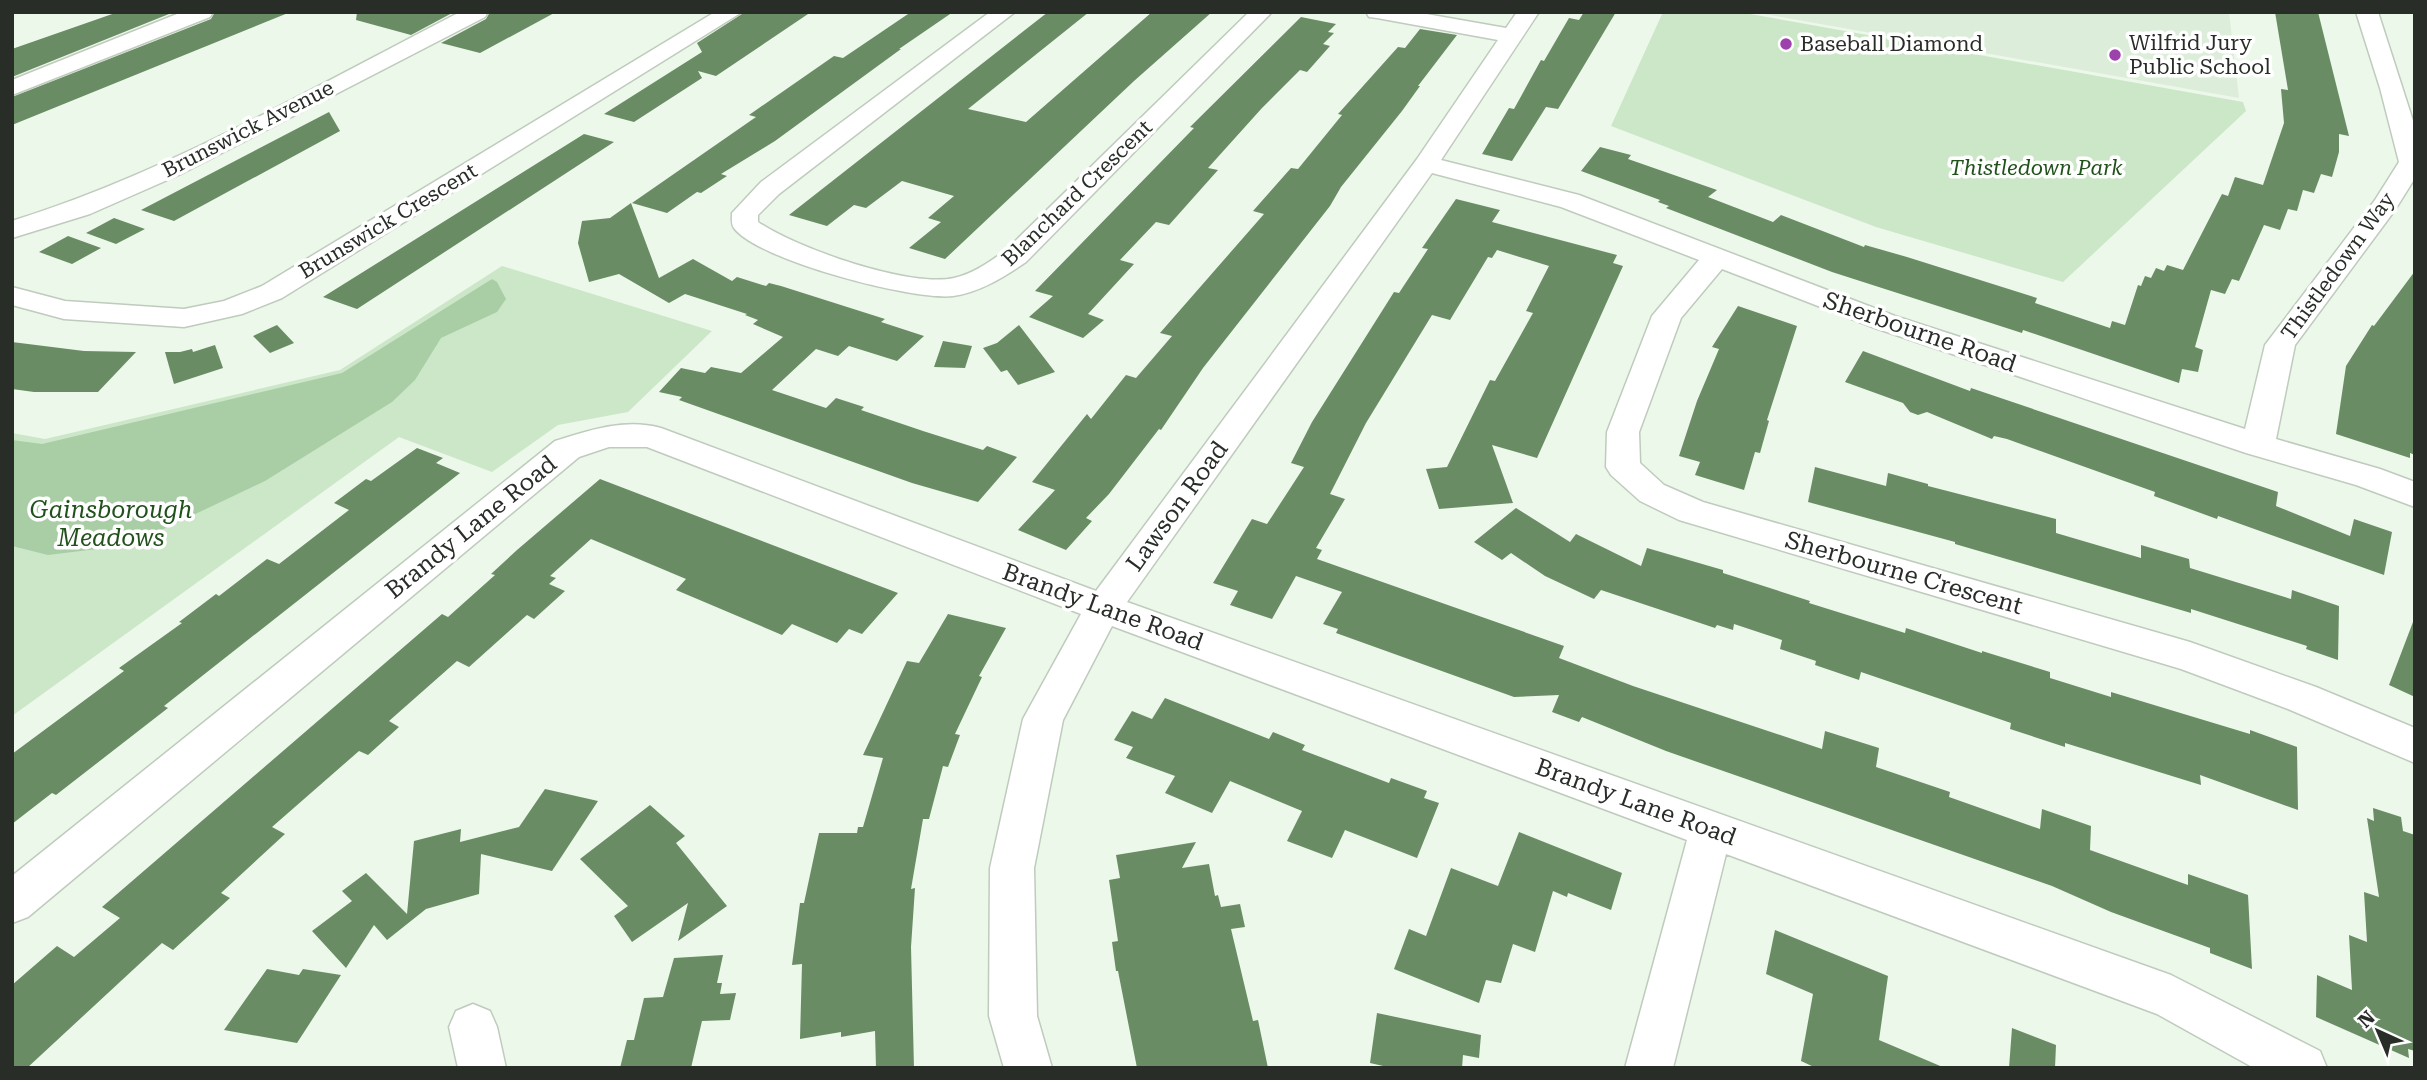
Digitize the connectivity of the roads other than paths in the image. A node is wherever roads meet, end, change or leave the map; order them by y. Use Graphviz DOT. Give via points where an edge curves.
graph roads {
  1 [pos="202,12"];
  2 [pos="477,12"];
  3 [pos="731,12"];
  4 [pos="1004,12"];
  5 [pos="1261,12"];
  6 [pos="1377,12"];
  7 [pos="2367,12"];
  8 [pos="1520,24"];
  9 [pos="12,88"];
  10 [pos="2404,90"];
  11 [pos="1426,164"];
  12 [pos="12,230"];
  13 [pos="1717,257"];
  14 [pos="12,296"];
  15 [pos="2258,445"];
  16 [pos="2415,495"];
  17 [pos="1103,608"];
  18 [pos="2415,746"];
  19 [pos="1711,830"];
  20 [pos="12,904"];
  21 [pos="1028,1068"];
  22 [pos="1649,1068"];
  23 [pos="2303,1068"];
  1 -- 9 [label="street"];
  2 -- 12 [label="street, Brunswick Avenue" via="172,169 81,208"];
  3 -- 14 [label="street, Brunswick Crescent" via="272,292 232,308 184,318 147,317 64,310"];
  4 -- 5 [label="street, Blanchard Crescent" via="770,188 744,213 745,225 790,249 890,283 951,288 992,274 1016,256"];
  6 -- 8 [label="street"];
  7 -- 10 [label="street, Thistledown Way"];
  8 -- 11 [label="street, Lawson Road"];
  10 -- 15 [label="street, Thistledown Way" via="2412,162 2280,345"];
  11 -- 13 [label="street, Sherbourne Road" via="1570,201"];
  11 -- 17 [label="street, Lawson Road"];
  13 -- 15 [label="street, Sherbourne Road" via="1885,322"];
  13 -- 18 [label="street, Sherbourne Crescent" via="1667,316 1623,432 1623,467 1652,493 1691,511 2190,657"];
  15 -- 16 [label="street, Sherbourne Road"];
  17 -- 19 [label="street, Brandy Lane Road"];
  17 -- 20 [label="street, Brandy Lane Road" via="650,436 607,436 567,449 539,470"];
  17 -- 21 [label="street, Lawson Road" via="1043,719 1012,868 1013,1016"];
  19 -- 22 [label="street"];
  19 -- 23 [label="street, Brandy Lane Road" via="2171,997"];
}
